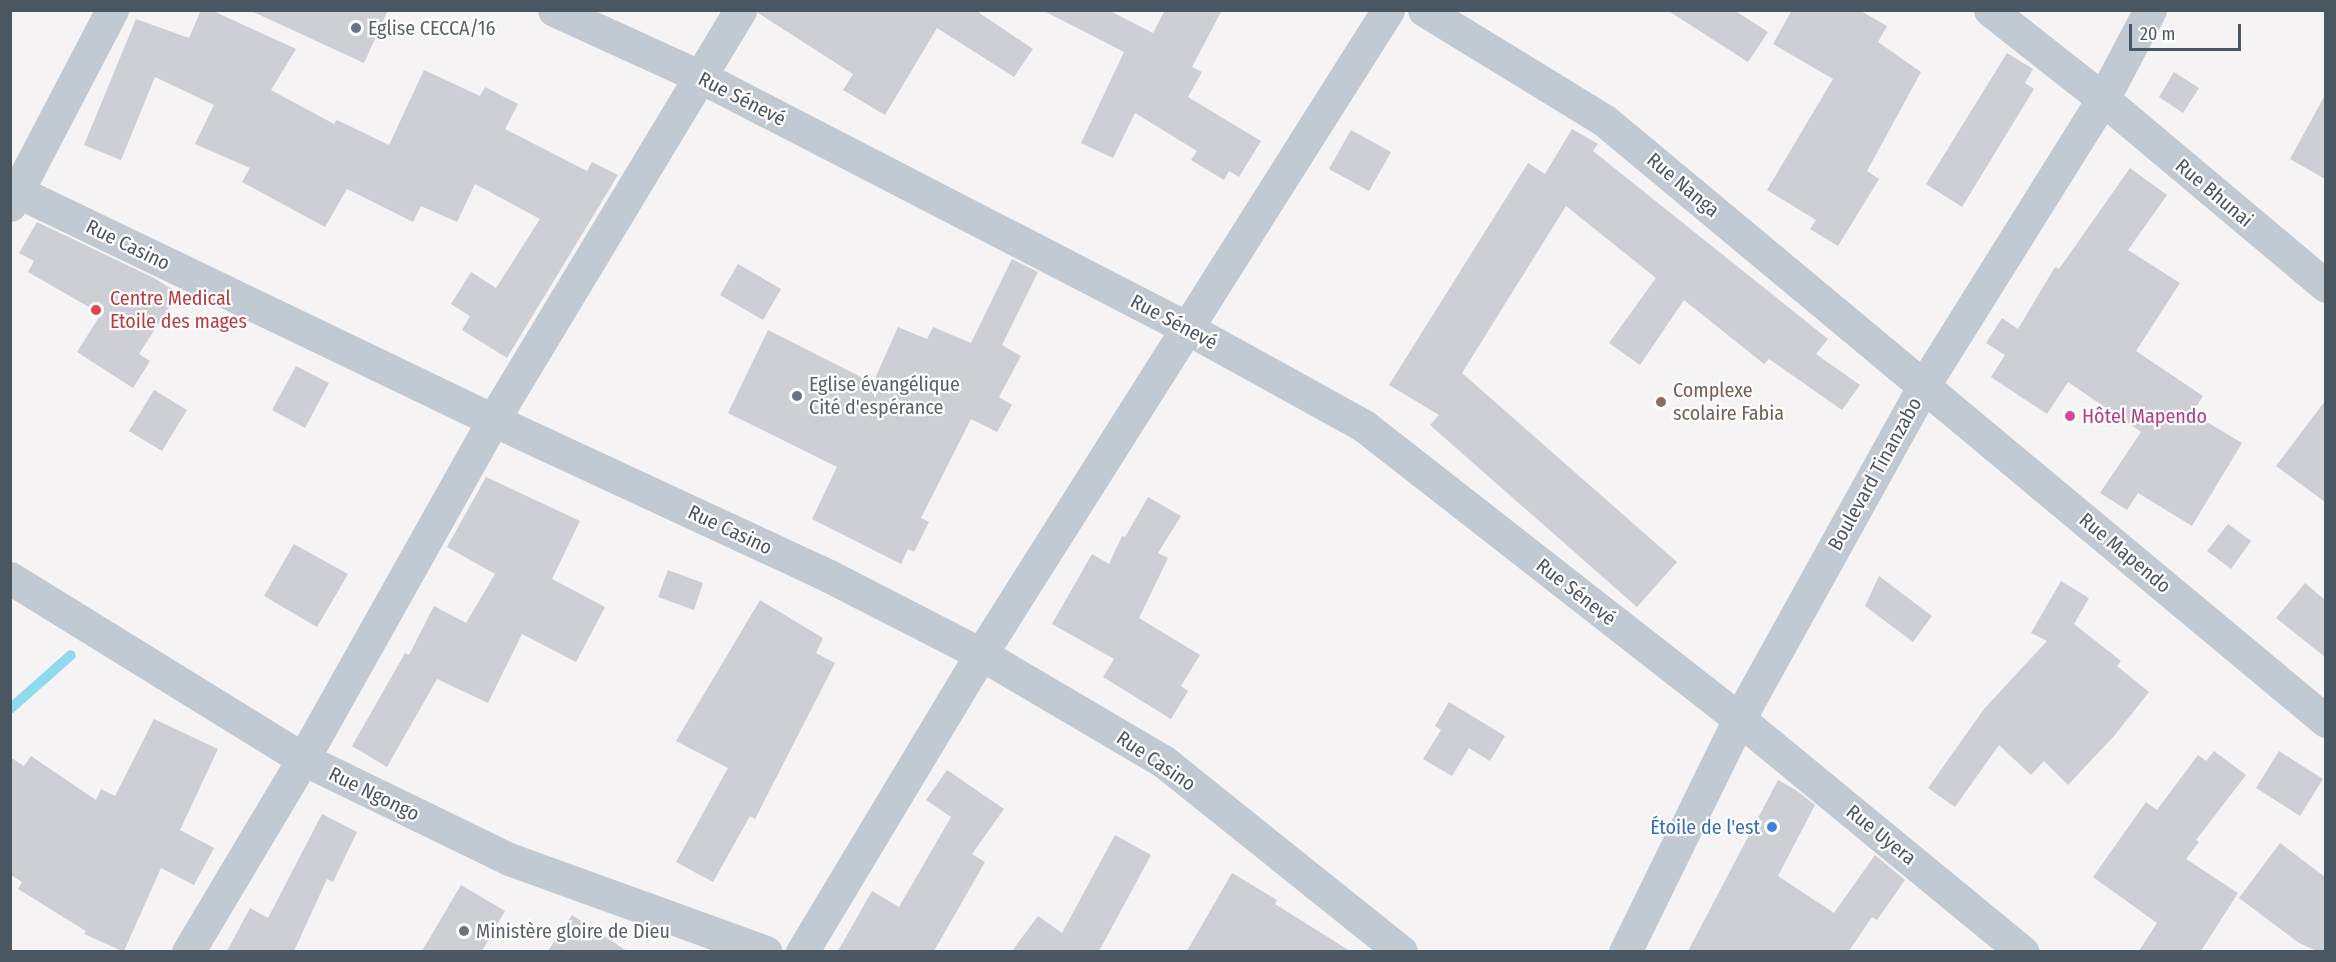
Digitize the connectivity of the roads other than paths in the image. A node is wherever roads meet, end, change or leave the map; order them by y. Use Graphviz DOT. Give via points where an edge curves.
graph roads {
  1 [pos="112,10"];
  2 [pos="554,10"];
  3 [pos="740,10"];
  4 [pos="1388,10"];
  5 [pos="1424,10"];
  6 [pos="1990,10"];
  7 [pos="2150,10"];
  8 [pos="699,76"];
  9 [pos="2103,99"];
  10 [pos="13,195"];
  11 [pos="2325,286"];
  12 [pos="1185,327"];
  13 [pos="1924,385"];
  14 [pos="493,420"];
  15 [pos="10,578"];
  16 [pos="981,654"];
  17 [pos="1739,720"];
  18 [pos="2325,721"];
  19 [pos="303,759"];
  20 [pos="188,951"];
  21 [pos="766,951"];
  22 [pos="802,951"];
  23 [pos="1401,951"];
  24 [pos="1625,951"];
  25 [pos="2022,951"];
  1 -- 10 [label="street"];
  2 -- 8 [label="street, Rue Sénevé"];
  3 -- 8 [label="street"];
  4 -- 12 [label="street"];
  5 -- 13 [label="street, Rue Nanga" via="1605,122"];
  6 -- 9 [label="street, Rue Bhunai"];
  7 -- 9 [label="street, Boulevard Tinanzabo"];
  8 -- 12 [label="street, Rue Sénevé"];
  8 -- 14 [label="street"];
  9 -- 11 [label="street, Rue Bhunai"];
  9 -- 13 [label="street, Boulevard Tinanzabo"];
  10 -- 14 [label="street, Rue Casino"];
  12 -- 16 [label="street"];
  12 -- 17 [label="street, Rue Sénevé" via="1364,426"];
  13 -- 17 [label="street, Boulevard Tinanzabo"];
  13 -- 18 [label="street, Rue Mapendo"];
  14 -- 16 [label="street, Rue Casino" via="829,576"];
  14 -- 19 [label="street"];
  15 -- 19 [label="street, Rue Ngongo"];
  16 -- 22 [label="street"];
  16 -- 23 [label="street, Rue Casino" via="1163,761"];
  17 -- 24 [label="street, Boulevard Tinanzabo"];
  17 -- 25 [label="street, Rue Uyera"];
  19 -- 20 [label="street"];
  19 -- 21 [label="street, Rue Ngongo" via="509,859"];
}
